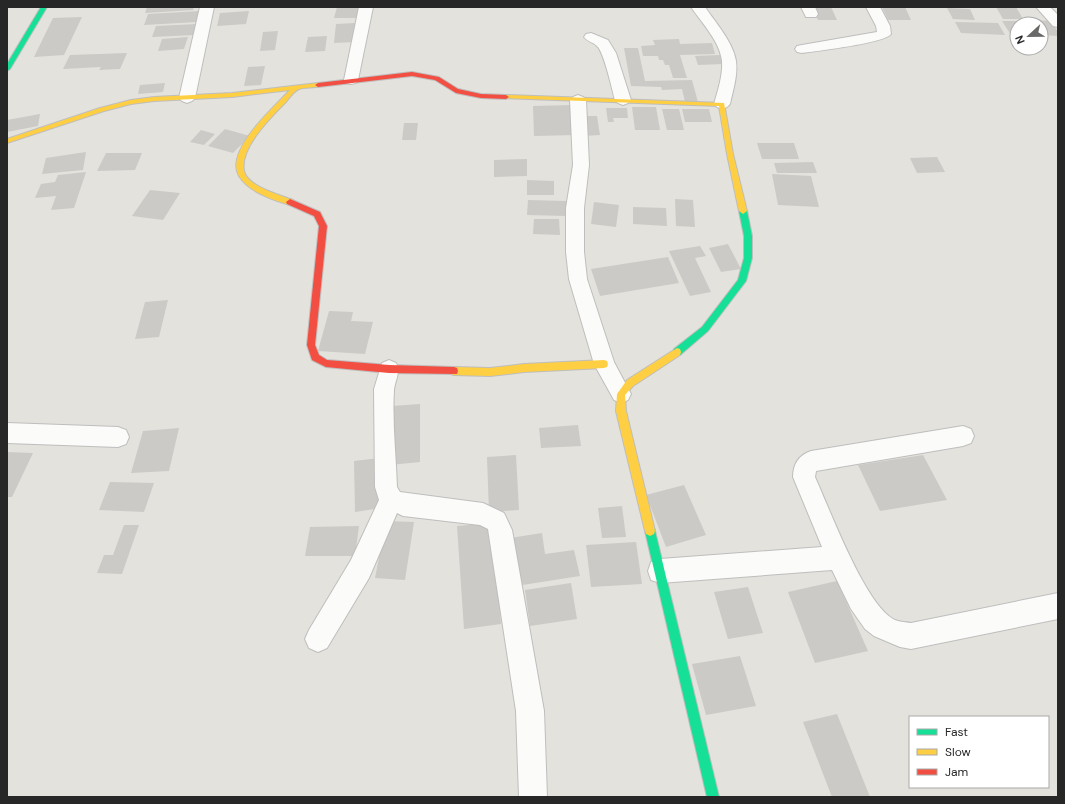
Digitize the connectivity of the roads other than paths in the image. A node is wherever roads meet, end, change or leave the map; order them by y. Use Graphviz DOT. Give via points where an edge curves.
graph roads {
  1 [pos="44,7"];
  2 [pos="207,7"];
  3 [pos="366,7"];
  4 [pos="698,7"];
  5 [pos="872,7"];
  6 [pos="1044,7"];
  7 [pos="1058,23"];
  8 [pos="591,37"];
  9 [pos="802,49"];
  10 [pos="7,69"];
  11 [pos="350,80"];
  12 [pos="297,87"];
  13 [pos="187,98"];
  14 [pos="578,100"];
  15 [pos="623,100"];
  16 [pos="722,104"];
  17 [pos="7,141"];
  18 [pos="604,364"];
  19 [pos="389,368"];
  20 [pos="621,394"];
  21 [pos="7,433"];
  22 [pos="962,436"];
  23 [pos="118,437"];
  24 [pos="391,500"];
  25 [pos="839,558"];
  26 [pos="660,571"];
  27 [pos="1058,606"];
  28 [pos="318,639"];
  29 [pos="533,797"];
  30 [pos="714,797"];
  1 -- 10 [label="street"];
  2 -- 13 [label="street"];
  3 -- 11 [label="street"];
  4 -- 16 [label="street" via="725,48 729,59"];
  5 -- 9 [label="street" via="883,26 884,34"];
  6 -- 7 [label="street"];
  8 -- 15 [label="street" via="603,43 609,53"];
  11 -- 12 [label="street"];
  11 -- 14 [label="street" via="412,74 437,78 467,94"];
  12 -- 13 [label="street"];
  12 -- 19 [label="street" via="243,150 239,164 243,177 253,187 318,215 322,226 311,345 315,358 326,363"];
  13 -- 17 [label="street" via="131,102 102,109"];
  14 -- 15 [label="street"];
  14 -- 18 [label="street" via="581,165 575,208 574,252 578,279"];
  15 -- 16 [label="street"];
  16 -- 20 [label="street" via="748,236 748,258 742,281 705,329 683,348 630,383"];
  18 -- 19 [label="street" via="490,372"];
  18 -- 20 [label="street"];
  19 -- 24 [label="street" via="384,389 384,437 386,487"];
  20 -- 26 [label="street" via="621,411"];
  21 -- 23 [label="street"];
  22 -- 25 [label="street" via="811,461 806,465 804,477"];
  24 -- 28 [label="street" via="360,569"];
  24 -- 29 [label="street" via="403,505 483,514 496,521 500,530 530,711"];
  25 -- 26 [label="street"];
  25 -- 27 [label="street" via="860,601 877,622 892,632 912,636"];
  26 -- 30 [label="street"];
}
